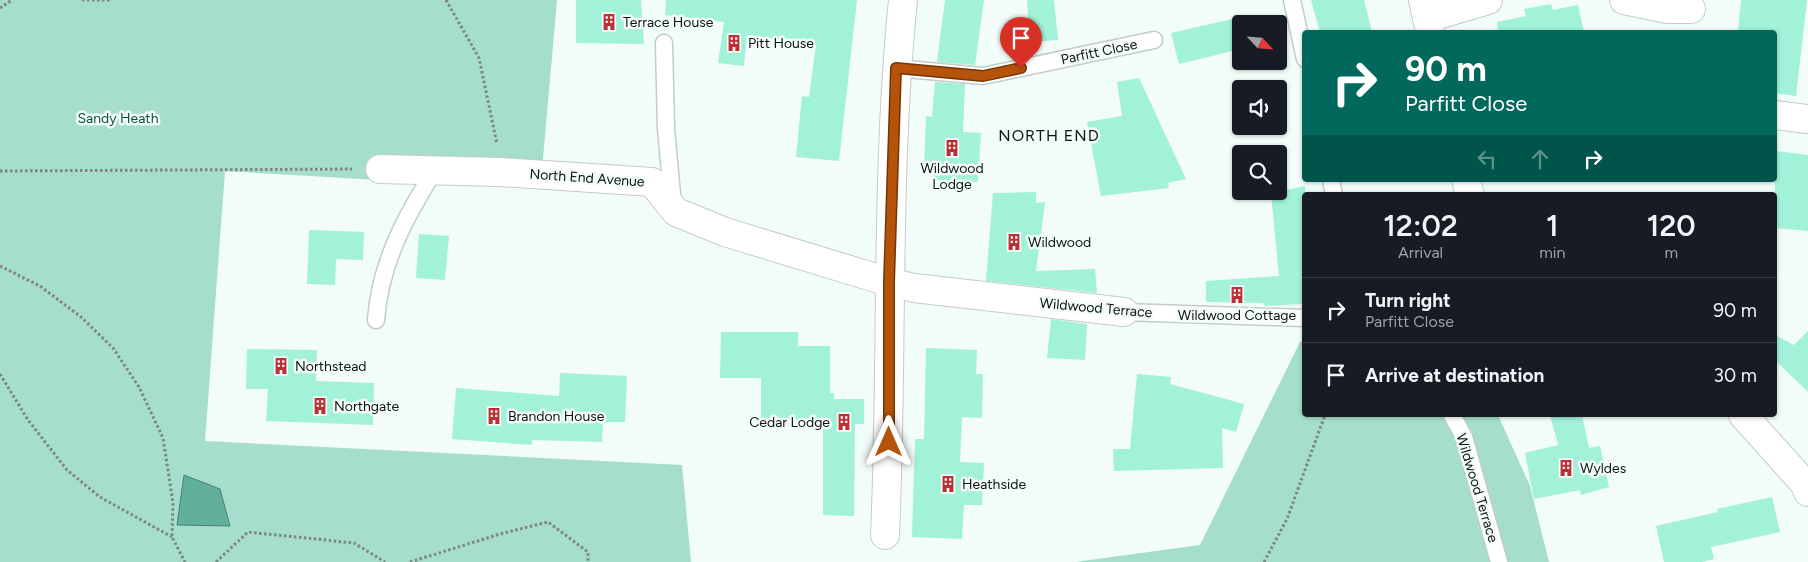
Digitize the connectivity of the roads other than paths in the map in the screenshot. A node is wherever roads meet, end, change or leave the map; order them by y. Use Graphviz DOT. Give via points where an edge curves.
graph roads {
  1 [pos="903,0"];
  2 [pos="1292,0"];
  3 [pos="1488,0"];
  4 [pos="1624,0"];
  5 [pos="1691,14"];
  6 [pos="1427,17"];
  7 [pos="1154,40"];
  8 [pos="664,43"];
  9 [pos="1302,45"];
  10 [pos="896,68"];
  11 [pos="1777,115"];
  12 [pos="1807,119"];
  13 [pos="380,169"];
  14 [pos="435,170"];
  15 [pos="674,209"];
  16 [pos="889,282"];
  17 [pos="1124,312"];
  18 [pos="1302,318"];
  19 [pos="376,320"];
  20 [pos="1453,417"];
  21 [pos="1745,417"];
  22 [pos="1808,492"];
  23 [pos="885,535"];
  24 [pos="1499,562"];
  1 -- 10 [label="street"];
  2 -- 9 [label="lane"];
  3 -- 6 [label="street"];
  4 -- 5 [label="street"];
  7 -- 10 [label="lane, Parfitt Close" via="983,76"];
  8 -- 15 [label="lane" via="668,163"];
  10 -- 16 [label="street"];
  11 -- 12 [label="street"];
  13 -- 14 [label="street, North End Avenue"];
  14 -- 15 [label="street, North End Avenue" via="652,182"];
  14 -- 19 [label="lane" via="415,202 385,266"];
  15 -- 16 [label="street, North End Avenue" via="725,232"];
  16 -- 17 [label="street, Wildwood Terrace" via="914,288"];
  16 -- 23 [label="street" via="889,442"];
  17 -- 18 [label="lane, Wildwood Terrace"];
  20 -- 24 [label="lane, Wildwood Terrace" via="1464,437"];
  21 -- 22 [label="street" via="1804,483"];
}
